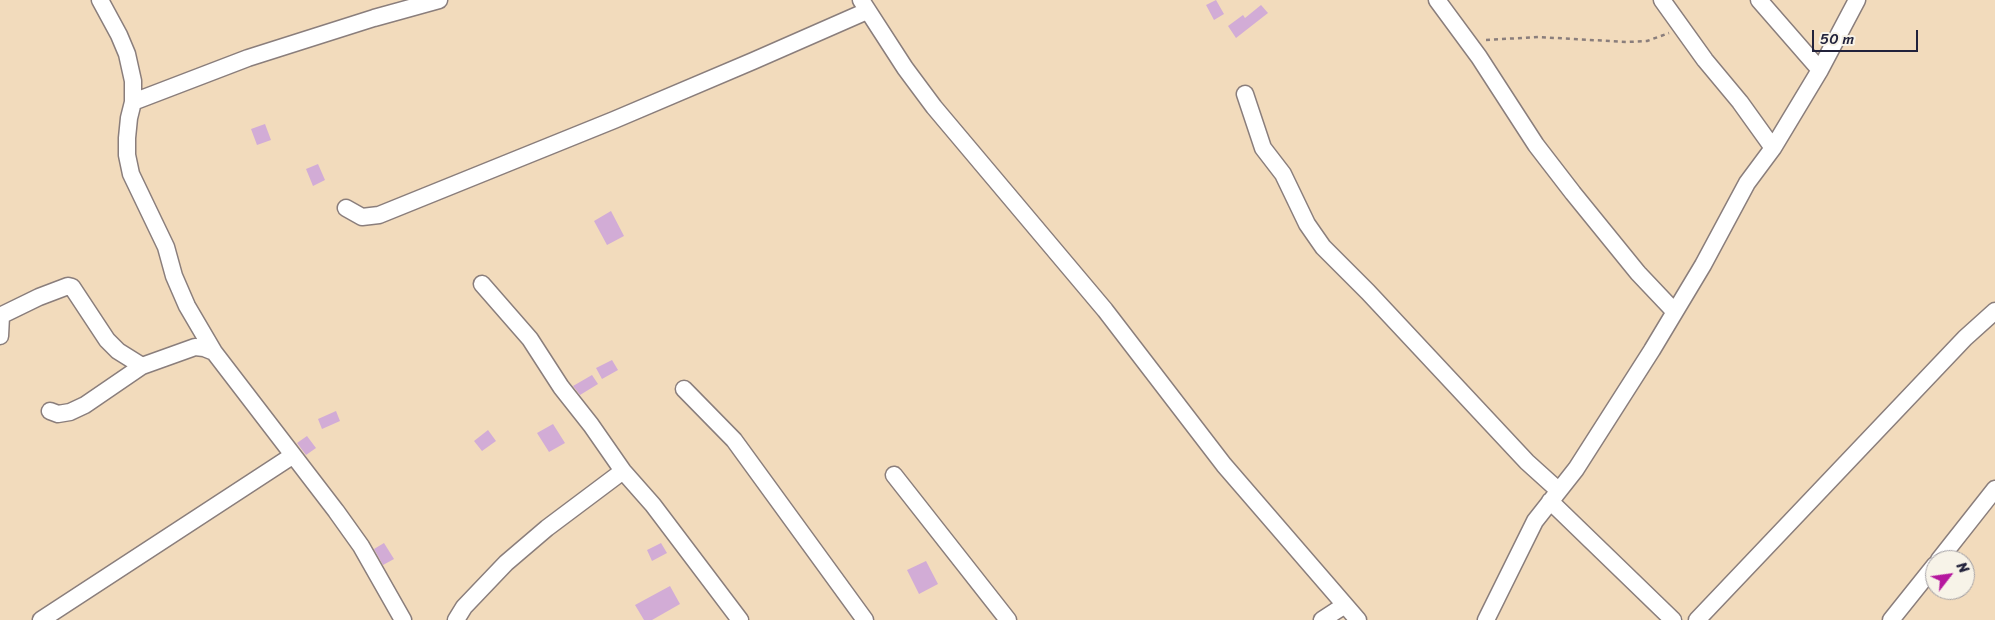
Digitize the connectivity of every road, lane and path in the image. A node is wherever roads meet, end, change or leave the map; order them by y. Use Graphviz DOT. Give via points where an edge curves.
graph roads {
  1 [pos="100,0"];
  2 [pos="440,0"];
  3 [pos="1437,0"];
  4 [pos="1662,0"];
  5 [pos="1759,0"];
  6 [pos="1857,0"];
  7 [pos="864,5"];
  8 [pos="1681,27"];
  9 [pos="1467,41"];
  10 [pos="1820,70"];
  11 [pos="1245,94"];
  12 [pos="133,102"];
  13 [pos="1773,148"];
  14 [pos="346,208"];
  15 [pos="482,284"];
  16 [pos="1674,311"];
  17 [pos="1995,311"];
  18 [pos="0,316"];
  19 [pos="0,336"];
  20 [pos="214,352"];
  21 [pos="142,366"];
  22 [pos="684,388"];
  23 [pos="50,411"];
  24 [pos="292,456"];
  25 [pos="623,471"];
  26 [pos="894,475"];
  27 [pos="1995,489"];
  28 [pos="1554,495"];
  29 [pos="1947,550"];
  30 [pos="1925,578"];
  31 [pos="1345,605"];
  32 [pos="41,620"];
  33 [pos="403,620"];
  34 [pos="456,620"];
  35 [pos="740,620"];
  36 [pos="865,620"];
  37 [pos="1008,620"];
  38 [pos="1322,620"];
  39 [pos="1358,620"];
  40 [pos="1486,620"];
  41 [pos="1673,620"];
  42 [pos="1697,620"];
  43 [pos="1891,620"];
  1 -- 12 [label="street" via="127,54 133,81"];
  2 -- 12 [label="street" via="277,49"];
  3 -- 9 [label="street"];
  4 -- 8 [label="street"];
  5 -- 10 [label="street"];
  6 -- 10 [label="street"];
  7 -- 14 [label="street" via="623,116 379,215 362,216"];
  7 -- 31 [label="street" via="934,106 1105,310 1224,465"];
  8 -- 9 [label="path" via="1648,40 1627,42 1538,37"];
  8 -- 13 [label="street"];
  9 -- 16 [label="street" via="1572,193"];
  10 -- 13 [label="street"];
  11 -- 28 [label="street" via="1263,148 1282,174 1307,224 1323,247 1527,462"];
  12 -- 20 [label="street" via="127,138 131,174 166,247 187,306"];
  13 -- 16 [label="street" via="1747,183 1703,266"];
  15 -- 25 [label="street" via="530,339"];
  16 -- 28 [label="street" via="1576,469"];
  17 -- 42 [label="street" via="1958,345"];
  18 -- 19 [label="street"];
  18 -- 21 [label="street" via="39,297 72,287 107,340"];
  20 -- 21 [label="street" via="194,346"];
  20 -- 24 [label="street"];
  21 -- 23 [label="street" via="85,405 70,412 58,414"];
  22 -- 36 [label="street" via="734,440"];
  24 -- 32 [label="street"];
  24 -- 33 [label="street" via="361,546"];
  25 -- 34 [label="street" via="506,563 464,607"];
  25 -- 35 [label="street" via="653,505"];
  26 -- 37 [label="street"];
  27 -- 29 [label="street"];
  28 -- 40 [label="street" via="1535,521"];
  28 -- 41 [label="street"];
  30 -- 43 [label="street"];
  31 -- 38 [label="street"];
  31 -- 39 [label="street"];
}
